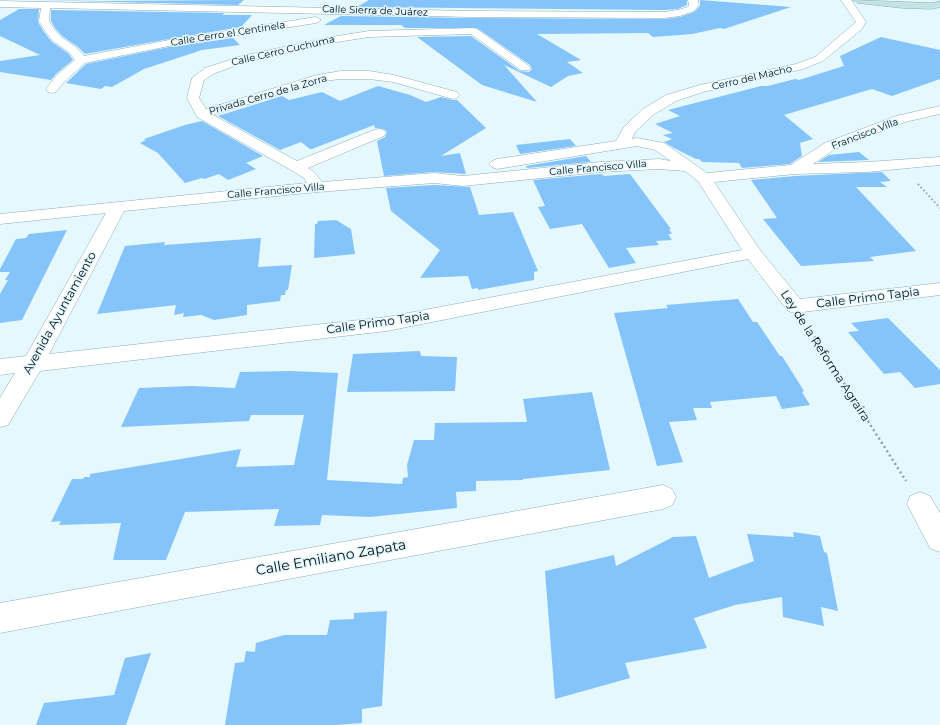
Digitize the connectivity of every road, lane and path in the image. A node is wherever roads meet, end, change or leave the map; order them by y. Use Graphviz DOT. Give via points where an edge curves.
graph roads {
  1 [pos="281,0"];
  2 [pos="693,0"];
  3 [pos="846,0"];
  4 [pos="858,0"];
  5 [pos="433,3"];
  6 [pos="0,4"];
  7 [pos="940,4"];
  8 [pos="46,5"];
  9 [pos="312,9"];
  10 [pos="376,11"];
  11 [pos="472,14"];
  12 [pos="473,31"];
  13 [pos="80,60"];
  14 [pos="525,68"];
  15 [pos="52,90"];
  16 [pos="453,95"];
  17 [pos="940,110"];
  18 [pos="202,114"];
  19 [pos="379,133"];
  20 [pos="622,144"];
  21 [pos="940,161"];
  22 [pos="900,164"];
  23 [pos="296,167"];
  24 [pos="690,167"];
  25 [pos="794,169"];
  26 [pos="434,178"];
  27 [pos="704,178"];
  28 [pos="318,187"];
  29 [pos="118,206"];
  30 [pos="940,208"];
  31 [pos="0,219"];
  32 [pos="753,253"];
  33 [pos="940,289"];
  34 [pos="795,306"];
  35 [pos="33,363"];
  36 [pos="0,367"];
  37 [pos="0,418"];
  38 [pos="663,497"];
  39 [pos="920,504"];
  40 [pos="940,539"];
  41 [pos="0,618"];
  1 -- 9 [label="street"];
  2 -- 11 [label="street, Calle Sierra de Juárez" via="694,5 691,9 664,15"];
  3 -- 20 [label="street, Cerro del Macho" via="861,22 819,59 798,67 671,98 648,112 629,130"];
  4 -- 7 [label="street" via="902,6"];
  5 -- 11 [label="street"];
  6 -- 8 [label="street, Calle Sierra de Juárez"];
  8 -- 9 [label="street, Calle Sierra de Juárez"];
  8 -- 13 [label="street" via="44,21 50,31 73,50"];
  9 -- 10 [label="street, Calle Sierra de Juárez"];
  10 -- 11 [label="street, Calle Sierra de Juárez"];
  10 -- 13 [label="street, Calle Cerro el Centinela"];
  11 -- 12 [label="street"];
  12 -- 14 [label="street"];
  12 -- 18 [label="street, Calle Cerro Cuchuma" via="369,34 242,60 209,71 198,78 193,98"];
  13 -- 15 [label="street"];
  16 -- 18 [label="street, Privada Cerro de la Zorra" via="394,79 369,75 341,75 321,78"];
  17 -- 25 [label="street, Francisco Villa" via="901,119 830,146"];
  18 -- 23 [label="street"];
  19 -- 23 [label="street"];
  20 -- 24 [label="street, Calle Francisco Villa" via="637,142 659,146"];
  20 -- 26 [label="street, Calle Francisco Villa" via="460,170"];
  21 -- 22 [label="street"];
  22 -- 25 [label="street"];
  22 -- 30 [label="path"];
  23 -- 28 [label="street" via="310,175"];
  24 -- 26 [label="street, Calle Francisco Villa" via="659,164 601,167 463,181"];
  24 -- 27 [label="street, Calle Francisco Villa"];
  25 -- 27 [label="street"];
  26 -- 28 [label="street, Calle Francisco Villa"];
  27 -- 32 [label="street, Ley de la Reforma Agraira"];
  28 -- 29 [label="street, Calle Francisco Villa"];
  29 -- 31 [label="street, Calle Francisco Villa"];
  29 -- 35 [label="street, Avenida Ayuntamiento"];
  32 -- 34 [label="street, Ley de la Reforma Agraira"];
  32 -- 35 [label="street, Calle Primo Tapia" via="387,324"];
  33 -- 34 [label="street, Calle Primo Tapia"];
  34 -- 39 [label="path, Ley de la Reforma Agraira"];
  35 -- 36 [label="street, Calle Primo Tapia"];
  35 -- 37 [label="street, Avenida Ayuntamiento"];
  38 -- 41 [label="street, Calle Emiliano Zapata"];
  39 -- 40 [label="street"];
}
